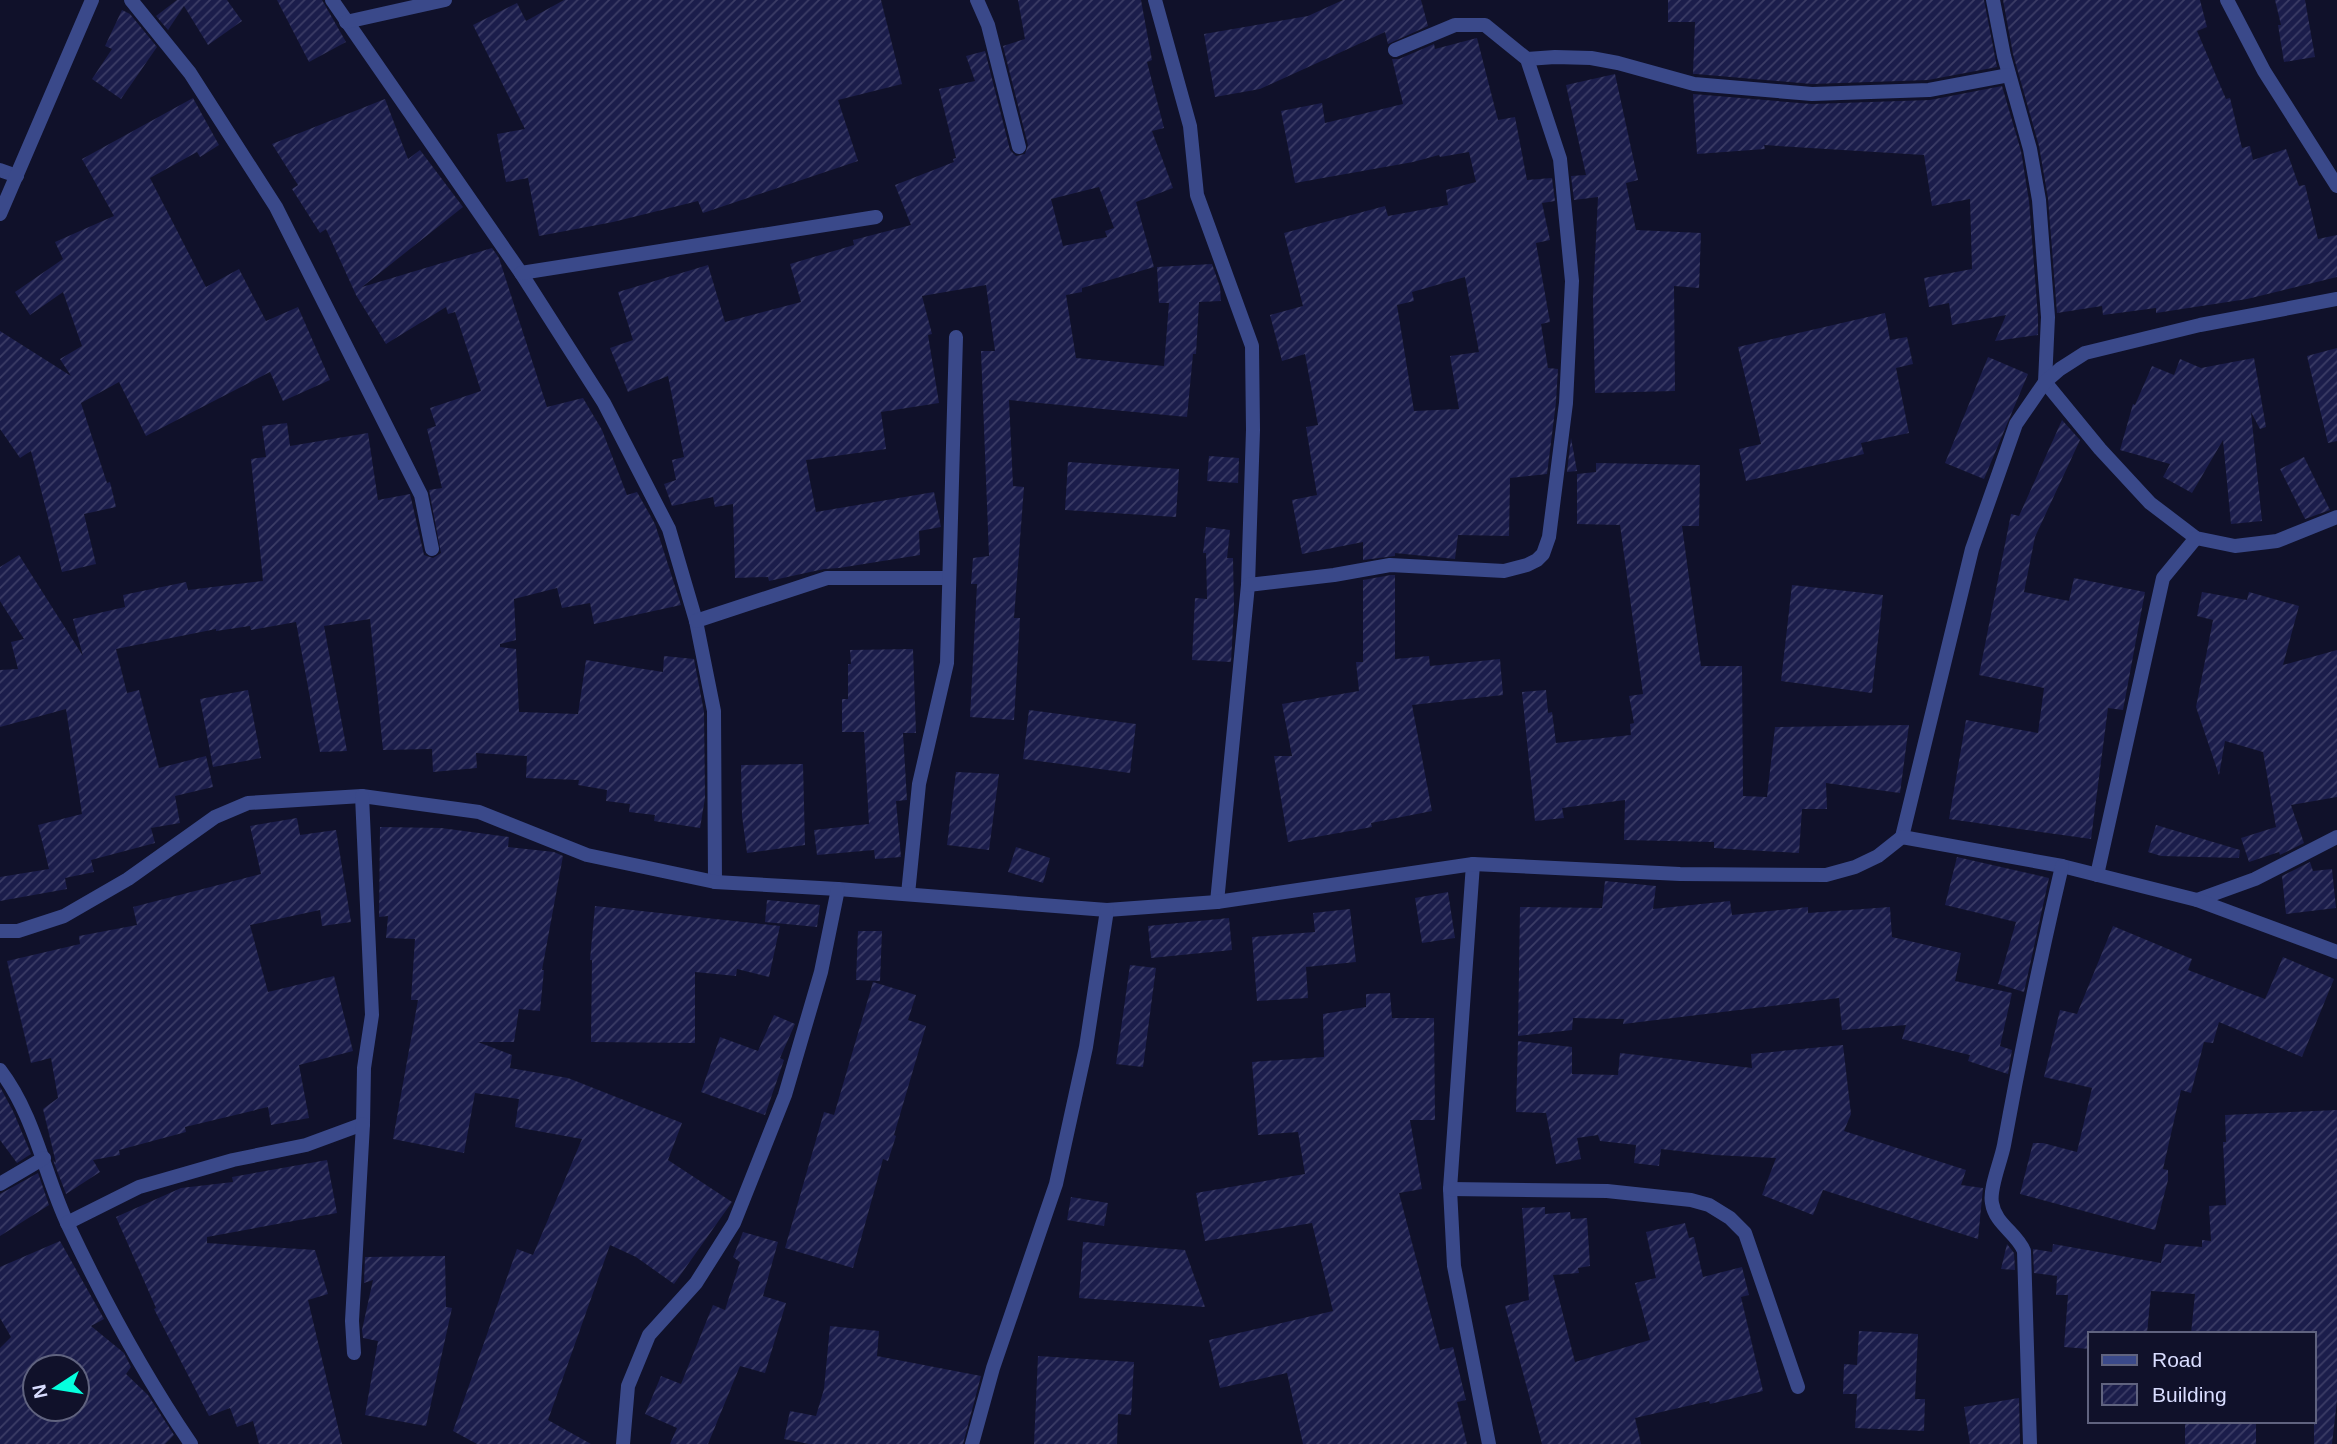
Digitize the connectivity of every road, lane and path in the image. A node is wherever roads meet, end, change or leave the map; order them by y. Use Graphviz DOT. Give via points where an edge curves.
graph roads {
  1 [pos="92,0"];
  2 [pos="131,0"];
  3 [pos="332,0"];
  4 [pos="445,0"];
  5 [pos="977,0"];
  6 [pos="1155,0"];
  7 [pos="1993,0"];
  8 [pos="2227,0"];
  9 [pos="346,22"];
  10 [pos="1395,50"];
  11 [pos="1527,59"];
  12 [pos="2009,75"];
  13 [pos="1019,147"];
  14 [pos="0,170"];
  15 [pos="17,176"];
  16 [pos="2337,186"];
  17 [pos="0,214"];
  18 [pos="876,218"];
  19 [pos="521,273"];
  20 [pos="2337,299"];
  21 [pos="956,337"];
  22 [pos="2045,382"];
  23 [pos="2337,517"];
  24 [pos="2196,538"];
  25 [pos="432,549"];
  26 [pos="949,578"];
  27 [pos="1248,585"];
  28 [pos="696,621"];
  29 [pos="362,796"];
  30 [pos="1902,837"];
  31 [pos="2337,837"];
  32 [pos="1474,864"];
  33 [pos="2062,866"];
  34 [pos="2097,875"];
  35 [pos="715,882"];
  36 [pos="838,889"];
  37 [pos="908,894"];
  38 [pos="2197,900"];
  39 [pos="1217,902"];
  40 [pos="1107,909"];
  41 [pos="0,932"];
  42 [pos="2337,952"];
  43 [pos="0,1070"];
  44 [pos="363,1124"];
  45 [pos="44,1158"];
  46 [pos="0,1184"];
  47 [pos="1450,1189"];
  48 [pos="67,1223"];
  49 [pos="354,1353"];
  50 [pos="1798,1387"];
  51 [pos="191,1444"];
  52 [pos="623,1444"];
  53 [pos="972,1444"];
  54 [pos="1489,1444"];
  55 [pos="2031,1444"];
  1 -- 15 [label="street"];
  2 -- 25 [label="street" via="190,73 276,207 421,495"];
  3 -- 9 [label="street"];
  4 -- 9 [label="street"];
  5 -- 13 [label="street" via="988,25"];
  6 -- 27 [label="street" via="1190,126 1197,195 1252,346"];
  7 -- 12 [label="street"];
  8 -- 16 [label="street" via="2264,71"];
  9 -- 19 [label="street"];
  10 -- 11 [label="street" via="1455,24 1485,26"];
  11 -- 12 [label="street" via="1591,58 1693,84 1812,94 1929,90"];
  11 -- 27 [label="street" via="1560,159 1572,281 1566,403 1543,554 1527,565 1504,571 1390,565"];
  12 -- 22 [label="street" via="2039,200 2048,317"];
  14 -- 15 [label="street"];
  15 -- 17 [label="street"];
  18 -- 19 [label="street"];
  19 -- 28 [label="street" via="604,403 669,529"];
  20 -- 22 [label="street" via="2085,353"];
  21 -- 26 [label="street"];
  22 -- 24 [label="street" via="2150,503"];
  22 -- 30 [label="street" via="2016,424 1972,549"];
  23 -- 24 [label="street" via="2277,541 2235,546"];
  24 -- 34 [label="street" via="2163,578"];
  26 -- 28 [label="street" via="827,578"];
  26 -- 37 [label="street" via="947,663 919,784"];
  27 -- 39 [label="street"];
  28 -- 35 [label="street" via="713,711"];
  29 -- 35 [label="street" via="479,813 587,855"];
  29 -- 41 [label="street" via="248,803 215,817 128,879 64,916"];
  29 -- 44 [label="street" via="372,1015 364,1069"];
  30 -- 32 [label="street" via="1878,856 1826,875 1680,874"];
  30 -- 33 [label="street"];
  31 -- 38 [label="street" via="2255,880"];
  32 -- 39 [label="street"];
  32 -- 47 [label="street"];
  33 -- 34 [label="street"];
  33 -- 55 [label="street" via="1991,1197 1997,1218 2024,1251"];
  34 -- 38 [label="street"];
  35 -- 36 [label="street"];
  36 -- 37 [label="street"];
  36 -- 52 [label="street" via="821,972 785,1095 734,1223 696,1283 649,1335 628,1386"];
  37 -- 40 [label="street"];
  38 -- 42 [label="street"];
  39 -- 40 [label="street"];
  40 -- 53 [label="street" via="1086,1046 1056,1184"];
  43 -- 45 [label="street" via="14,1088"];
  44 -- 48 [label="street" via="306,1145 139,1187"];
  44 -- 49 [label="street"];
  45 -- 46 [label="street"];
  45 -- 48 [label="street"];
  47 -- 50 [label="street" via="1607,1191 1709,1205 1745,1233"];
  47 -- 54 [label="street" via="1454,1266"];
  48 -- 51 [label="street" via="157,1394"];
}
